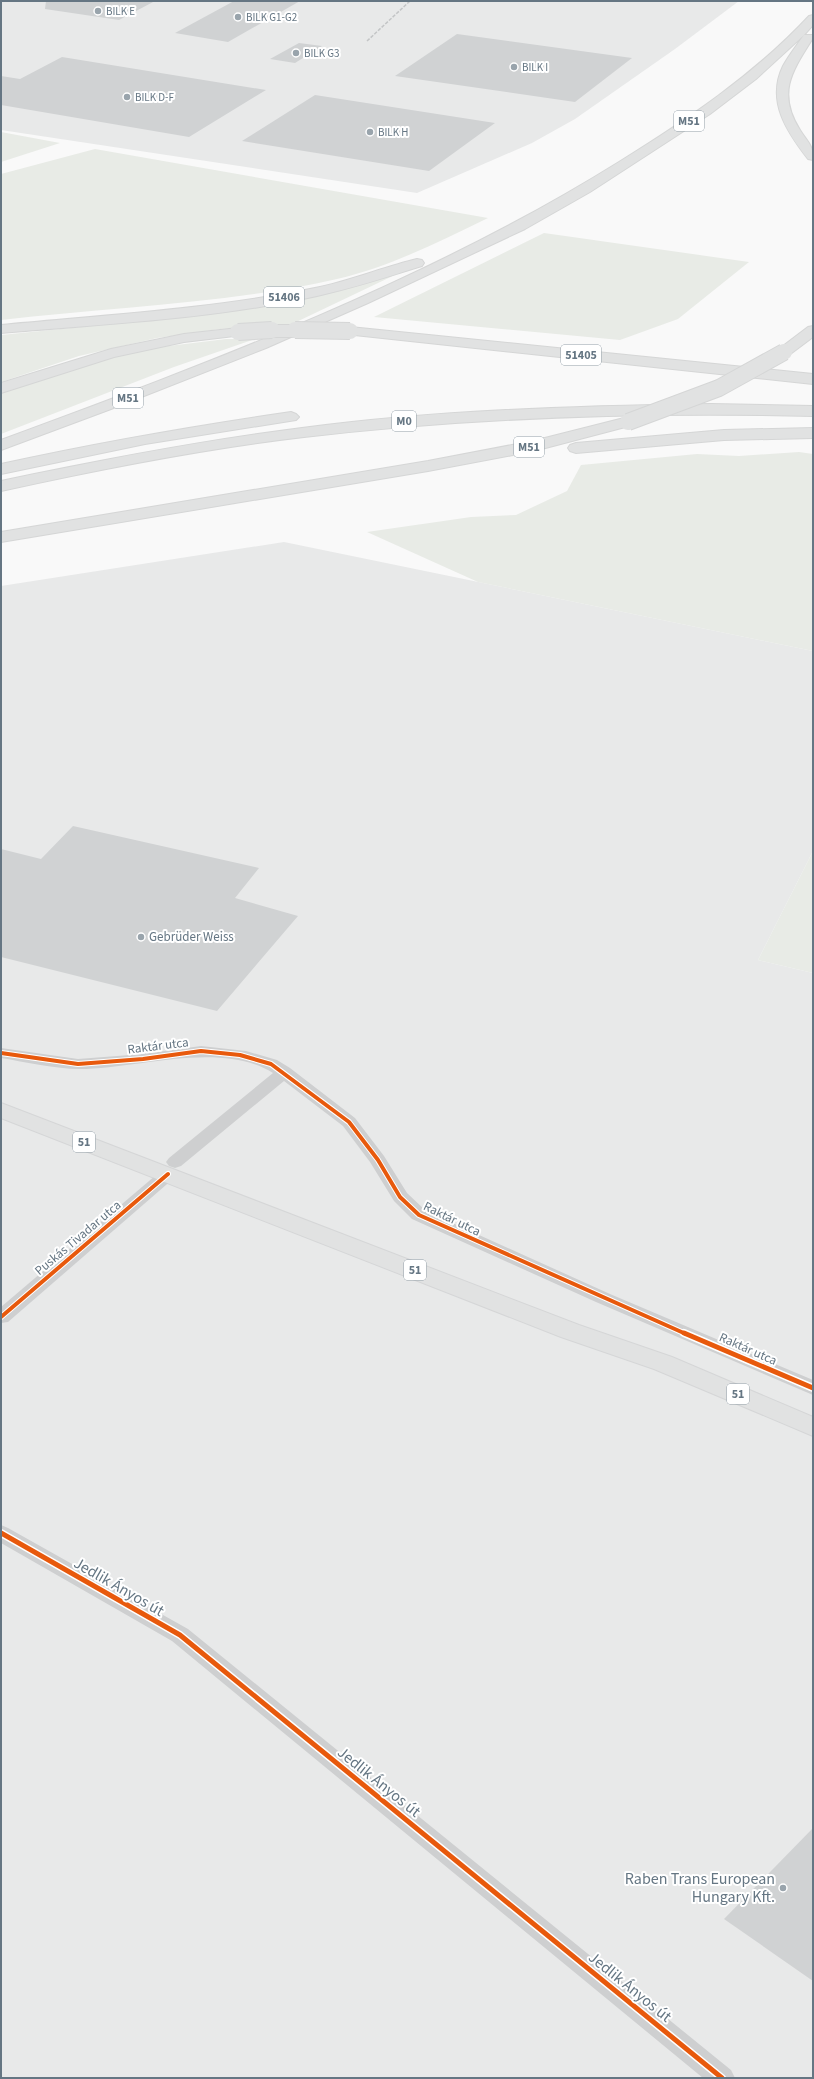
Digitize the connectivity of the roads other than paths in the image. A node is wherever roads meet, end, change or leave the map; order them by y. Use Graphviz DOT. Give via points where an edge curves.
graph roads {
  1 [pos="813,18"];
  2 [pos="813,32"];
  3 [pos="813,156"];
  4 [pos="553,208"];
  5 [pos="1,329"];
  6 [pos="813,330"];
  7 [pos="813,379"];
  8 [pos="1,388"];
  9 [pos="665,394"];
  10 [pos="740,394"];
  11 [pos="784,396"];
  12 [pos="813,397"];
  13 [pos="813,411"];
  14 [pos="308,415"];
  15 [pos="813,433"];
  16 [pos="1,445"];
  17 [pos="428,466"];
  18 [pos="1,469"];
  19 [pos="1,486"];
  20 [pos="1,537"];
  21 [pos="1,1053"];
  22 [pos="284,1072"];
  23 [pos="1,1096"];
  24 [pos="1,1110"];
  25 [pos="171,1168"];
  26 [pos="1,1316"];
  27 [pos="813,1388"];
  28 [pos="813,1427"];
  29 [pos="1,1533"];
  30 [pos="722,2078"];
  1 -- 4 [label="main road, M51" via="772,59 719,101 661,141"];
  2 -- 3 [label="main road" via="788,67 781,100 790,125"];
  4 -- 5 [label="main road, 51406" via="410,265 318,290 195,311"];
  4 -- 16 [label="main road, M51" via="468,251 283,337 114,404"];
  6 -- 17 [label="main road, M51, bridge" via="784,352 719,388 628,422 534,446"];
  7 -- 8 [label="main road, 51405, bridge" via="350,331 284,330 184,338 111,353"];
  9 -- 10 [label="main road"];
  11 -- 12 [label="main road"];
  13 -- 19 [label="main road, M0" via="684,408 590,410 522,412 391,422 221,443"];
  14 -- 18 [label="main road" via="213,428"];
  15 -- 17 [label="main road" via="724,435 623,442"];
  17 -- 20 [label="main road"];
  21 -- 22 [label="street, Raktár utca" via="78,1064 201,1051 240,1055 271,1064"];
  22 -- 25 [label="street, Puskás Tivadar utca"];
  22 -- 27 [label="street, Raktár utca" via="349,1122 378,1160 400,1198 418,1215 602,1298"];
  23 -- 25 [label="main road, 51"];
  24 -- 25 [label="main road, 51"];
  25 -- 26 [label="street, Puskás Tivadar utca"];
  25 -- 28 [label="main road, 51" via="573,1317 663,1363"];
  29 -- 30 [label="street, Jedlik Ányos út" via="180,1635"];
}
